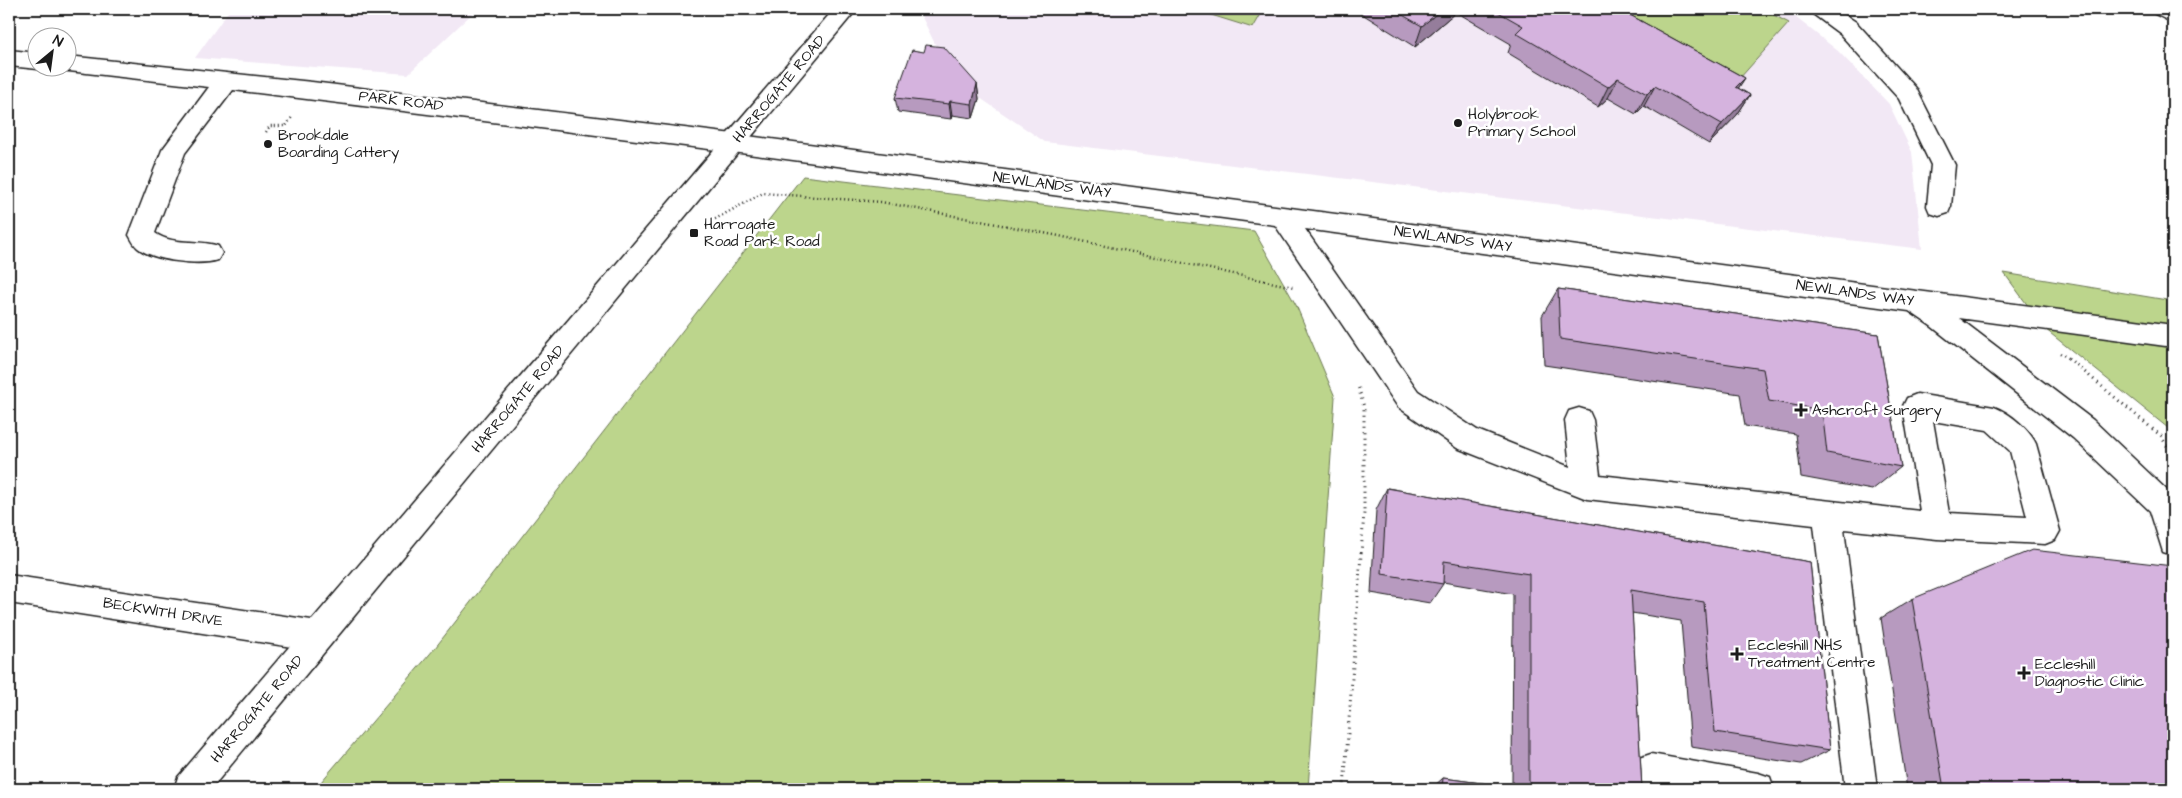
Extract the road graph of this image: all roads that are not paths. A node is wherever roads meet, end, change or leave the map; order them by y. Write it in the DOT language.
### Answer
graph roads {
  1 [pos="846,9"];
  2 [pos="1821,9"];
  3 [pos="2163,9"];
  4 [pos="2173,15"];
  5 [pos="9,58"];
  6 [pos="28,60"];
  7 [pos="78,65"];
  8 [pos="227,81"];
  9 [pos="733,143"];
  10 [pos="1939,206"];
  11 [pos="1282,216"];
  12 [pos="209,253"];
  13 [pos="1906,300"];
  14 [pos="2173,336"];
  15 [pos="1580,420"];
  16 [pos="1587,486"];
  17 [pos="1826,513"];
  18 [pos="1937,526"];
  19 [pos="2173,542"];
  20 [pos="9,588"];
  21 [pos="318,636"];
  22 [pos="190,789"];
  23 [pos="1652,789"];
  24 [pos="1758,789"];
  25 [pos="1861,789"];
  1 -- 9 [label="main road, HARROGATE ROAD"];
  2 -- 10 [label="main road"];
  3 -- 4 [label="main road"];
  5 -- 6 [label="main road"];
  7 -- 8 [label="main road, PARK ROAD"];
  8 -- 9 [label="main road, PARK ROAD"];
  8 -- 12 [label="main road"];
  9 -- 11 [label="main road, NEWLANDS WAY"];
  9 -- 21 [label="main road, HARROGATE ROAD"];
  11 -- 13 [label="main road, NEWLANDS WAY"];
  11 -- 16 [label="main road"];
  13 -- 14 [label="main road, NEWLANDS WAY"];
  13 -- 19 [label="main road"];
  15 -- 16 [label="main road"];
  16 -- 17 [label="main road"];
  17 -- 18 [label="main road"];
  17 -- 25 [label="main road"];
  18 -- 18 [label="main road"];
  20 -- 21 [label="main road, BECKWITH DRIVE"];
  21 -- 22 [label="main road, HARROGATE ROAD"];
  23 -- 24 [label="main road"];
}
